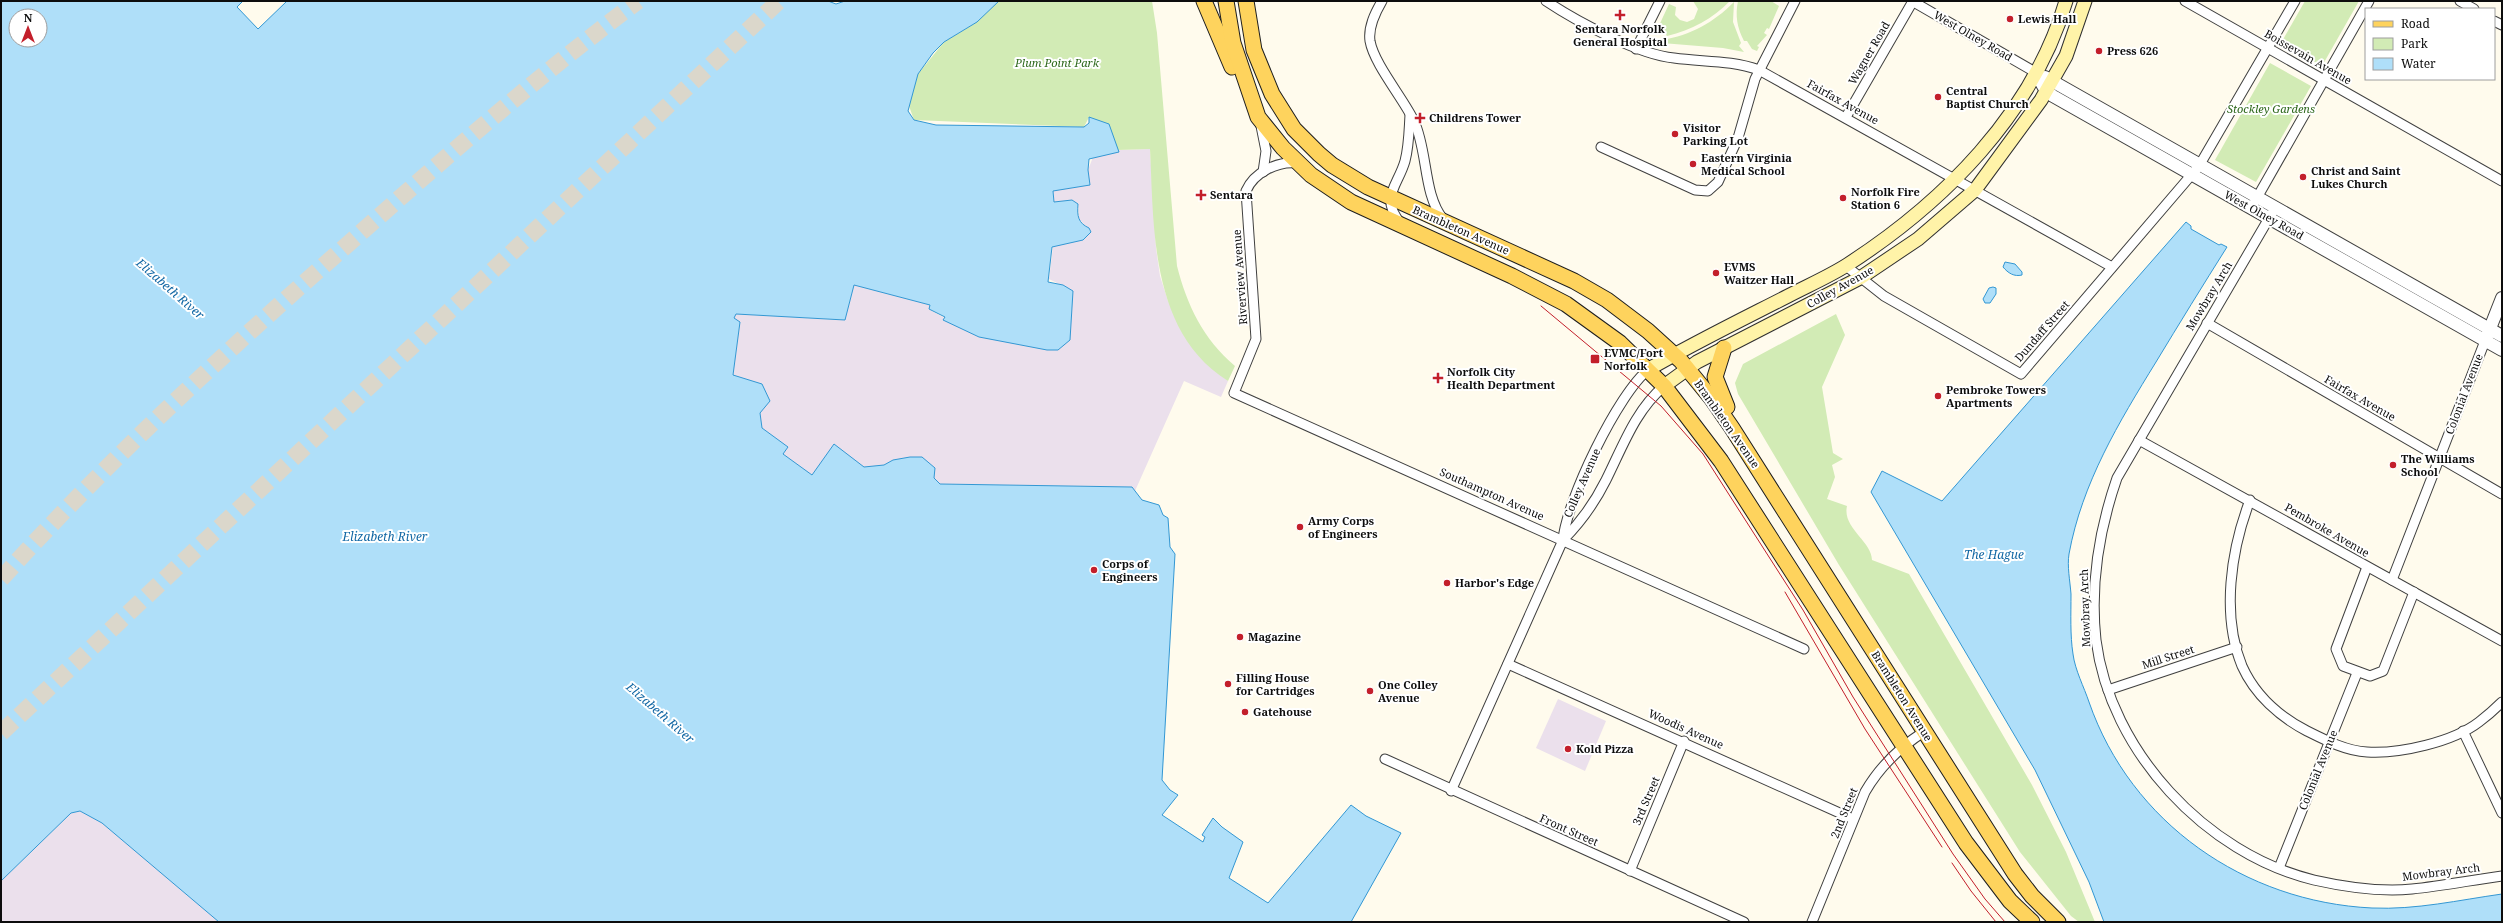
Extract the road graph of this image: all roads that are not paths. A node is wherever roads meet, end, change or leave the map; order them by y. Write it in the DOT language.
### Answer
graph roads {
  1 [pos="1204,1"];
  2 [pos="1226,1"];
  3 [pos="1246,1"];
  4 [pos="1382,1"];
  5 [pos="1546,1"];
  6 [pos="1660,1"];
  7 [pos="1795,1"];
  8 [pos="1912,1"];
  9 [pos="2066,1"];
  10 [pos="2084,1"];
  11 [pos="2185,1"];
  12 [pos="2295,1"];
  13 [pos="2460,1"];
  14 [pos="2365,8"];
  15 [pos="2472,8"];
  16 [pos="2268,48"];
  17 [pos="1636,49"];
  18 [pos="1759,70"];
  19 [pos="2035,72"];
  20 [pos="2324,80"];
  21 [pos="2049,86"];
  22 [pos="1410,114"];
  23 [pos="1258,117"];
  24 [pos="1846,117"];
  25 [pos="1601,147"];
  26 [pos="1297,163"];
  27 [pos="2196,170"];
  28 [pos="1263,172"];
  29 [pos="1956,179"];
  30 [pos="2502,181"];
  31 [pos="1975,190"];
  32 [pos="1391,198"];
  33 [pos="2254,203"];
  34 [pos="2272,213"];
  35 [pos="1446,223"];
  36 [pos="1404,227"];
  37 [pos="1846,266"];
  38 [pos="2112,267"];
  39 [pos="1860,278"];
  40 [pos="2502,298"];
  41 [pos="2207,323"];
  42 [pos="2487,335"];
  43 [pos="2502,336"];
  44 [pos="1724,348"];
  45 [pos="2502,350"];
  46 [pos="1674,354"];
  47 [pos="1687,368"];
  48 [pos="1649,369"];
  49 [pos="1664,386"];
  50 [pos="1234,393"];
  51 [pos="2139,440"];
  52 [pos="1751,457"];
  53 [pos="2440,459"];
  54 [pos="2502,494"];
  55 [pos="2250,500"];
  56 [pos="1564,540"];
  57 [pos="2367,567"];
  58 [pos="2392,580"];
  59 [pos="2414,592"];
  60 [pos="2502,642"];
  61 [pos="2237,647"];
  62 [pos="1804,649"];
  63 [pos="1508,664"];
  64 [pos="2356,672"];
  65 [pos="2108,690"];
  66 [pos="2502,702"];
  67 [pos="1925,731"];
  68 [pos="2463,731"];
  69 [pos="1684,741"];
  70 [pos="2329,742"];
  71 [pos="1903,745"];
  72 [pos="1385,759"];
  73 [pos="1451,791"];
  74 [pos="2502,813"];
  75 [pos="1853,819"];
  76 [pos="2279,868"];
  77 [pos="1630,871"];
  78 [pos="2502,876"];
  79 [pos="1744,922"];
  80 [pos="1812,922"];
  81 [pos="2032,922"];
  82 [pos="2058,922"];
  1 -- 23 [label="main road"];
  2 -- 23 [label="main road, Brambleton Avenue"];
  3 -- 32 [label="main road, Brambleton Avenue"];
  4 -- 22 [label="street"];
  5 -- 17 [label="street, Fairfax Avenue"];
  6 -- 17 [label="street"];
  7 -- 18 [label="street"];
  8 -- 19 [label="street, West Olney Road"];
  8 -- 24 [label="street, Wagner Road"];
  9 -- 19 [label="main road, Colley Avenue"];
  10 -- 21 [label="main road, Colley Avenue"];
  11 -- 16 [label="street, Boissevain Avenue"];
  12 -- 16 [label="street"];
  13 -- 15 [label="street"];
  14 -- 20 [label="street"];
  16 -- 20 [label="street, Boissevain Avenue"];
  16 -- 27 [label="street"];
  17 -- 18 [label="street, Fairfax Avenue"];
  18 -- 24 [label="street, Fairfax Avenue"];
  18 -- 25 [label="street"];
  19 -- 21 [label="street, West Olney Road"];
  19 -- 29 [label="main road, Colley Avenue"];
  20 -- 30 [label="street, Boissevain Avenue"];
  20 -- 33 [label="street"];
  21 -- 27 [label="street, West Olney Road"];
  21 -- 31 [label="main road, Colley Avenue"];
  22 -- 32 [label="street"];
  22 -- 35 [label="street"];
  23 -- 26 [label="main road, Brambleton Avenue"];
  23 -- 28 [label="street"];
  24 -- 29 [label="street, Fairfax Avenue"];
  26 -- 28 [label="street, Riverview Avenue"];
  26 -- 36 [label="main road, Brambleton Avenue"];
  27 -- 33 [label="street, West Olney Road"];
  27 -- 38 [label="street, Dundaff Street"];
  28 -- 50 [label="street, Riverview Avenue"];
  29 -- 31 [label="street, Fairfax Avenue"];
  29 -- 37 [label="main road, Colley Avenue"];
  31 -- 38 [label="street, Fairfax Avenue"];
  31 -- 39 [label="main road, Colley Avenue"];
  32 -- 35 [label="main road, Brambleton Avenue"];
  32 -- 36 [label="street"];
  33 -- 34 [label="street, West Olney Road"];
  34 -- 41 [label="street, Mowbray Arch"];
  34 -- 42 [label="street, West Olney Road"];
  35 -- 46 [label="main road, Brambleton Avenue"];
  36 -- 48 [label="main road, Brambleton Avenue"];
  37 -- 39 [label="street, Dundaff Street"];
  37 -- 46 [label="main road, Colley Avenue"];
  38 -- 39 [label="street, Dundaff Street"];
  39 -- 44 [label="main road, Colley Avenue"];
  40 -- 42 [label="street, Colonial Avenue"];
  41 -- 51 [label="street, Mowbray Arch"];
  41 -- 53 [label="street, Fairfax Avenue"];
  42 -- 43 [label="street, West Olney Road"];
  42 -- 45 [label="street, West Olney Road"];
  42 -- 53 [label="street, Colonial Avenue"];
  44 -- 47 [label="main road, Colley Avenue"];
  44 -- 52 [label="main road"];
  46 -- 47 [label="main road, Brambleton Avenue"];
  46 -- 48 [label="main road, Colley Avenue"];
  47 -- 49 [label="main road, Colley Avenue"];
  47 -- 52 [label="main road, Brambleton Avenue"];
  48 -- 49 [label="main road, Brambleton Avenue"];
  48 -- 56 [label="street, Colley Avenue"];
  49 -- 56 [label="street, Colley Avenue"];
  49 -- 71 [label="main road, Brambleton Avenue"];
  50 -- 56 [label="street, Southampton Avenue"];
  51 -- 55 [label="street, Pembroke Avenue"];
  51 -- 65 [label="street, Mowbray Arch"];
  52 -- 67 [label="main road, Brambleton Avenue"];
  53 -- 54 [label="street, Fairfax Avenue"];
  53 -- 58 [label="street, Colonial Avenue"];
  55 -- 57 [label="street, Pembroke Avenue"];
  55 -- 61 [label="street"];
  56 -- 62 [label="street, Southampton Avenue"];
  56 -- 63 [label="street, Colley Avenue"];
  57 -- 58 [label="street, Pembroke Avenue"];
  57 -- 64 [label="street"];
  58 -- 59 [label="street, Pembroke Avenue"];
  59 -- 60 [label="street, Pembroke Avenue"];
  59 -- 64 [label="street"];
  61 -- 65 [label="street, Mill Street"];
  61 -- 70 [label="street"];
  63 -- 69 [label="street, Woodis Avenue"];
  63 -- 73 [label="street, Colley Avenue"];
  64 -- 70 [label="street, Colonial Avenue"];
  65 -- 76 [label="street, Mowbray Arch"];
  66 -- 68 [label="street"];
  67 -- 71 [label="street, 2nd Street"];
  67 -- 82 [label="main road, Brambleton Avenue"];
  68 -- 70 [label="street"];
  68 -- 74 [label="street"];
  69 -- 75 [label="street, Woodis Avenue"];
  69 -- 77 [label="street, 3rd Street"];
  70 -- 76 [label="street, Colonial Avenue"];
  71 -- 75 [label="street, 2nd Street"];
  71 -- 81 [label="main road, Brambleton Avenue"];
  72 -- 73 [label="street, Front Street"];
  73 -- 77 [label="street, Front Street"];
  75 -- 80 [label="street, 2nd Street"];
  76 -- 78 [label="street, Mowbray Arch"];
  77 -- 79 [label="street, Front Street"];
}
